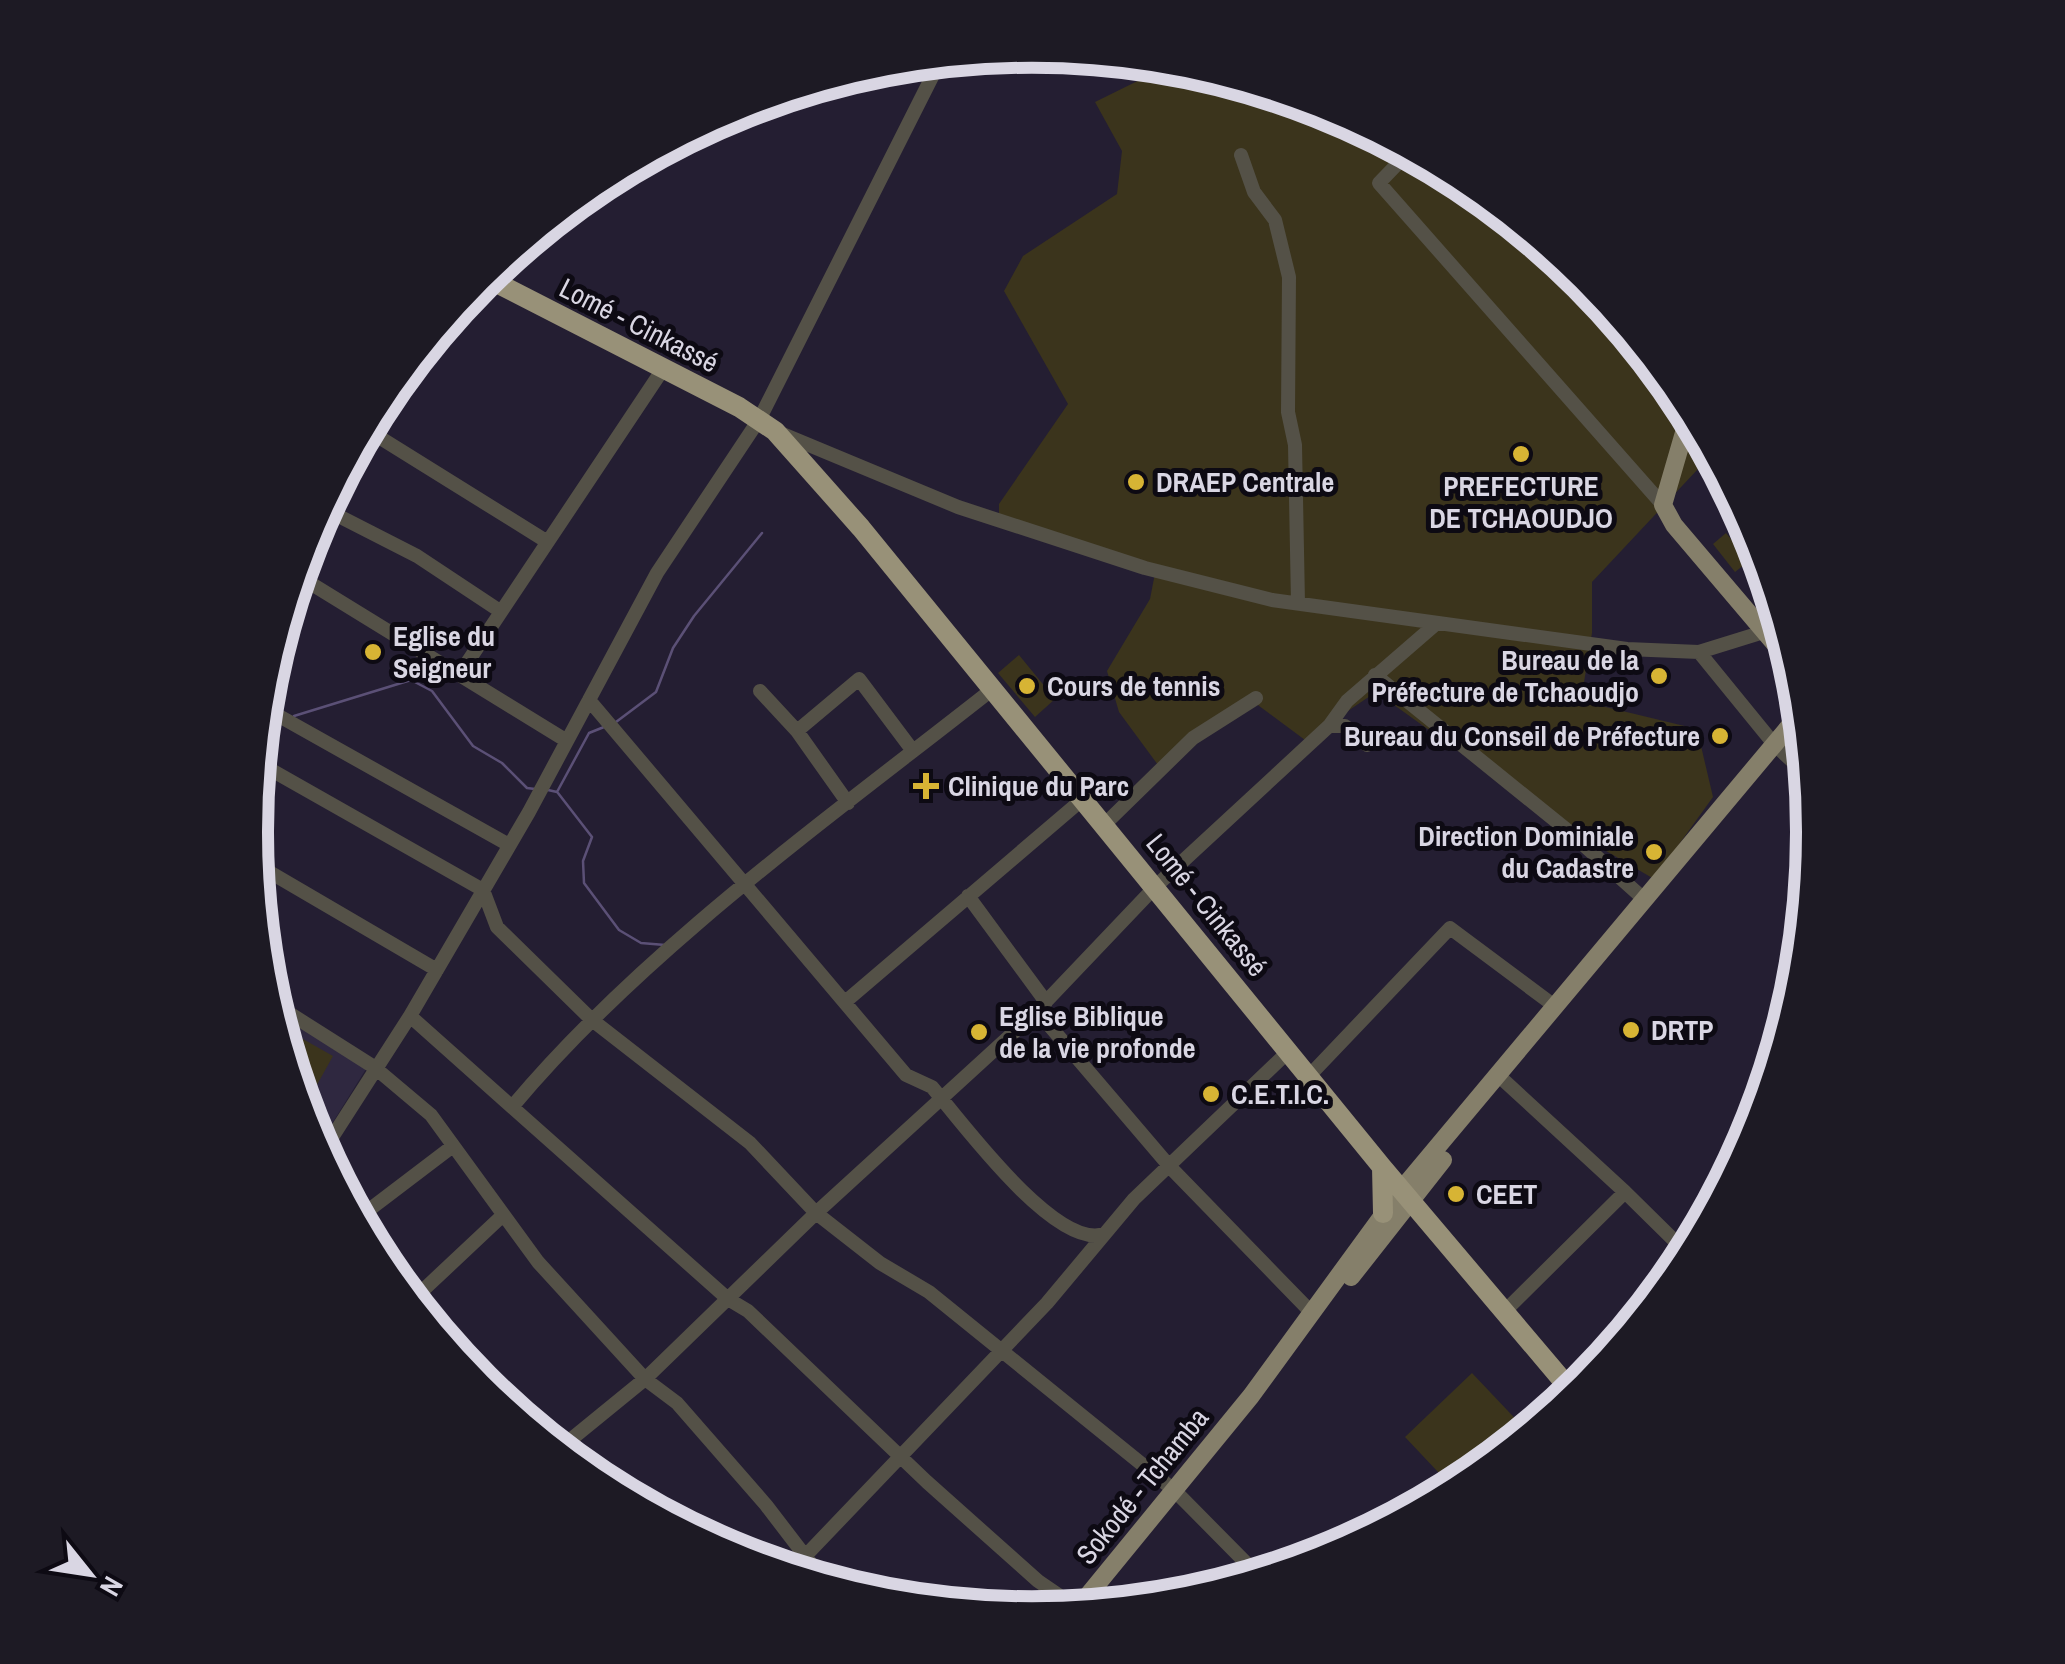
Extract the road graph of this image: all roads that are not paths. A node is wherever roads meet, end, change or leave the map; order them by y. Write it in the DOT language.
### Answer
graph roads {
  1 [pos="934,74"];
  2 [pos="1241,155"];
  3 [pos="1400,162"];
  4 [pos="499,284"];
  5 [pos="663,369"];
  6 [pos="767,425"];
  7 [pos="1684,433"];
  8 [pos="378,437"];
  9 [pos="1663,505"];
  10 [pos="337,515"];
  11 [pos="546,540"];
  12 [pos="310,583"];
  13 [pos="1298,603"];
  14 [pos="500,611"];
  15 [pos="1437,623"];
  16 [pos="1770,632"];
  17 [pos="1765,634"];
  18 [pos="1773,643"];
  19 [pos="1699,652"];
  20 [pos="461,672"];
  21 [pos="1375,675"];
  22 [pos="994,688"];
  23 [pos="760,691"];
  24 [pos="1256,698"];
  25 [pos="590,700"];
  26 [pos="278,715"];
  27 [pos="1329,726"];
  28 [pos="1790,730"];
  29 [pos="797,731"];
  30 [pos="1790,736"];
  31 [pos="567,741"];
  32 [pos="1367,745"];
  33 [pos="1778,748"];
  34 [pos="913,752"];
  35 [pos="1793,763"];
  36 [pos="271,770"];
  37 [pos="1084,798"];
  38 [pos="848,803"];
  39 [pos="1105,824"];
  40 [pos="509,845"];
  41 [pos="270,872"];
  42 [pos="746,884"];
  43 [pos="1156,886"];
  44 [pos="483,890"];
  45 [pos="968,896"];
  46 [pos="1645,900"];
  47 [pos="437,970"];
  48 [pos="845,1002"];
  49 [pos="1041,1006"];
  50 [pos="1556,1007"];
  51 [pos="290,1014"];
  52 [pos="410,1016"];
  53 [pos="592,1020"];
  54 [pos="1290,1050"];
  55 [pos="374,1066"];
  56 [pos="1310,1074"];
  57 [pos="1502,1079"];
  58 [pos="941,1098"];
  59 [pos="512,1106"];
  60 [pos="332,1137"];
  61 [pos="454,1146"];
  62 [pos="1382,1167"];
  63 [pos="1172,1168"];
  64 [pos="1625,1192"];
  65 [pos="1406,1194"];
  66 [pos="368,1211"];
  67 [pos="816,1213"];
  68 [pos="1383,1213"];
  69 [pos="502,1216"];
  70 [pos="1100,1235"];
  71 [pos="1676,1243"];
  72 [pos="422,1291"];
  73 [pos="728,1298"];
  74 [pos="1310,1311"];
  75 [pos="1505,1311"];
  76 [pos="1001,1349"];
  77 [pos="646,1379"];
  78 [pos="1564,1382"];
  79 [pos="1251,1396"];
  80 [pos="569,1441"];
  81 [pos="898,1455"];
  82 [pos="1176,1492"];
  83 [pos="803,1557"];
  84 [pos="800,1560"];
  85 [pos="807,1562"];
  86 [pos="1248,1565"];
  87 [pos="1090,1594"];
  88 [pos="1059,1595"];
  1 -- 6 [label="street"];
  2 -- 13 [label="street"];
  3 -- 9 [label="street"];
  4 -- 5 [label="highway, Lomé - Cinkassé"];
  5 -- 6 [label="highway, Lomé - Cinkassé"];
  5 -- 11 [label="street"];
  6 -- 13 [label="street"];
  6 -- 22 [label="highway, Lomé - Cinkassé"];
  6 -- 25 [label="street"];
  7 -- 9 [label="main road"];
  8 -- 11 [label="street"];
  9 -- 17 [label="main road"];
  10 -- 14 [label="street"];
  11 -- 14 [label="street"];
  12 -- 20 [label="street"];
  13 -- 15 [label="street"];
  14 -- 20 [label="street"];
  15 -- 19 [label="street"];
  15 -- 21 [label="street"];
  16 -- 17 [label="street"];
  17 -- 18 [label="main road"];
  17 -- 19 [label="street"];
  19 -- 33 [label="street"];
  20 -- 31 [label="street"];
  21 -- 27 [label="street"];
  21 -- 46 [label="street"];
  22 -- 34 [label="street"];
  22 -- 37 [label="highway, Lomé - Cinkassé"];
  23 -- 29 [label="street"];
  24 -- 39 [label="street"];
  25 -- 31 [label="street"];
  25 -- 42 [label="street"];
  26 -- 40 [label="street"];
  27 -- 32 [label="street"];
  27 -- 43 [label="street"];
  28 -- 33 [label="main road"];
  29 -- 34 [label="street"];
  29 -- 38 [label="street"];
  30 -- 33 [label="main road"];
  31 -- 40 [label="street"];
  33 -- 35 [label="street"];
  33 -- 46 [label="main road"];
  33 -- 57 [label="main road"];
  34 -- 38 [label="street"];
  36 -- 44 [label="street"];
  37 -- 39 [label="highway, Lomé - Cinkassé"];
  37 -- 45 [label="street"];
  38 -- 42 [label="street"];
  39 -- 43 [label="highway, Lomé - Cinkassé"];
  40 -- 44 [label="street"];
  41 -- 47 [label="street"];
  42 -- 48 [label="street"];
  42 -- 53 [label="street"];
  43 -- 49 [label="street"];
  43 -- 54 [label="highway, Lomé - Cinkassé"];
  44 -- 47 [label="street"];
  44 -- 53 [label="street"];
  45 -- 48 [label="street"];
  45 -- 49 [label="street"];
  46 -- 50 [label="main road"];
  47 -- 52 [label="street"];
  48 -- 58 [label="street"];
  49 -- 58 [label="street"];
  49 -- 63 [label="street"];
  50 -- 56 [label="street"];
  50 -- 57 [label="main road"];
  51 -- 55 [label="street"];
  52 -- 55 [label="street"];
  52 -- 59 [label="street"];
  53 -- 59 [label="street"];
  53 -- 67 [label="street"];
  54 -- 56 [label="highway, Lomé - Cinkassé"];
  54 -- 63 [label="street"];
  55 -- 60 [label="street"];
  55 -- 61 [label="street"];
  56 -- 62 [label="highway, Lomé - Cinkassé"];
  57 -- 64 [label="street"];
  57 -- 65 [label="main road"];
  58 -- 67 [label="street"];
  58 -- 70 [label="street"];
  59 -- 73 [label="street"];
  61 -- 66 [label="street"];
  61 -- 69 [label="street"];
  62 -- 65 [label="highway, Lomé - Cinkassé"];
  62 -- 68 [label="highway"];
  63 -- 70 [label="street"];
  63 -- 74 [label="street"];
  64 -- 71 [label="street"];
  64 -- 75 [label="street"];
  65 -- 68 [label="main road, Sokodé - Tchamba"];
  65 -- 75 [label="highway, Lomé - Cinkassé"];
  65 -- 79 [label="main road, Sokodé - Tchamba"];
  67 -- 73 [label="street"];
  67 -- 76 [label="street"];
  68 -- 74 [label="main road, Sokodé - Tchamba"];
  69 -- 72 [label="street"];
  69 -- 77 [label="street"];
  70 -- 76 [label="street"];
  73 -- 77 [label="street"];
  73 -- 81 [label="street"];
  74 -- 79 [label="main road, Sokodé - Tchamba"];
  75 -- 78 [label="highway, Lomé - Cinkassé"];
  76 -- 81 [label="street"];
  76 -- 82 [label="street"];
  77 -- 80 [label="street"];
  77 -- 83 [label="street"];
  79 -- 82 [label="main road, Sokodé - Tchamba"];
  81 -- 83 [label="street"];
  81 -- 88 [label="street"];
  82 -- 86 [label="street"];
  82 -- 87 [label="main road, Sokodé - Tchamba"];
  83 -- 84 [label="street"];
  83 -- 85 [label="street"];
}
